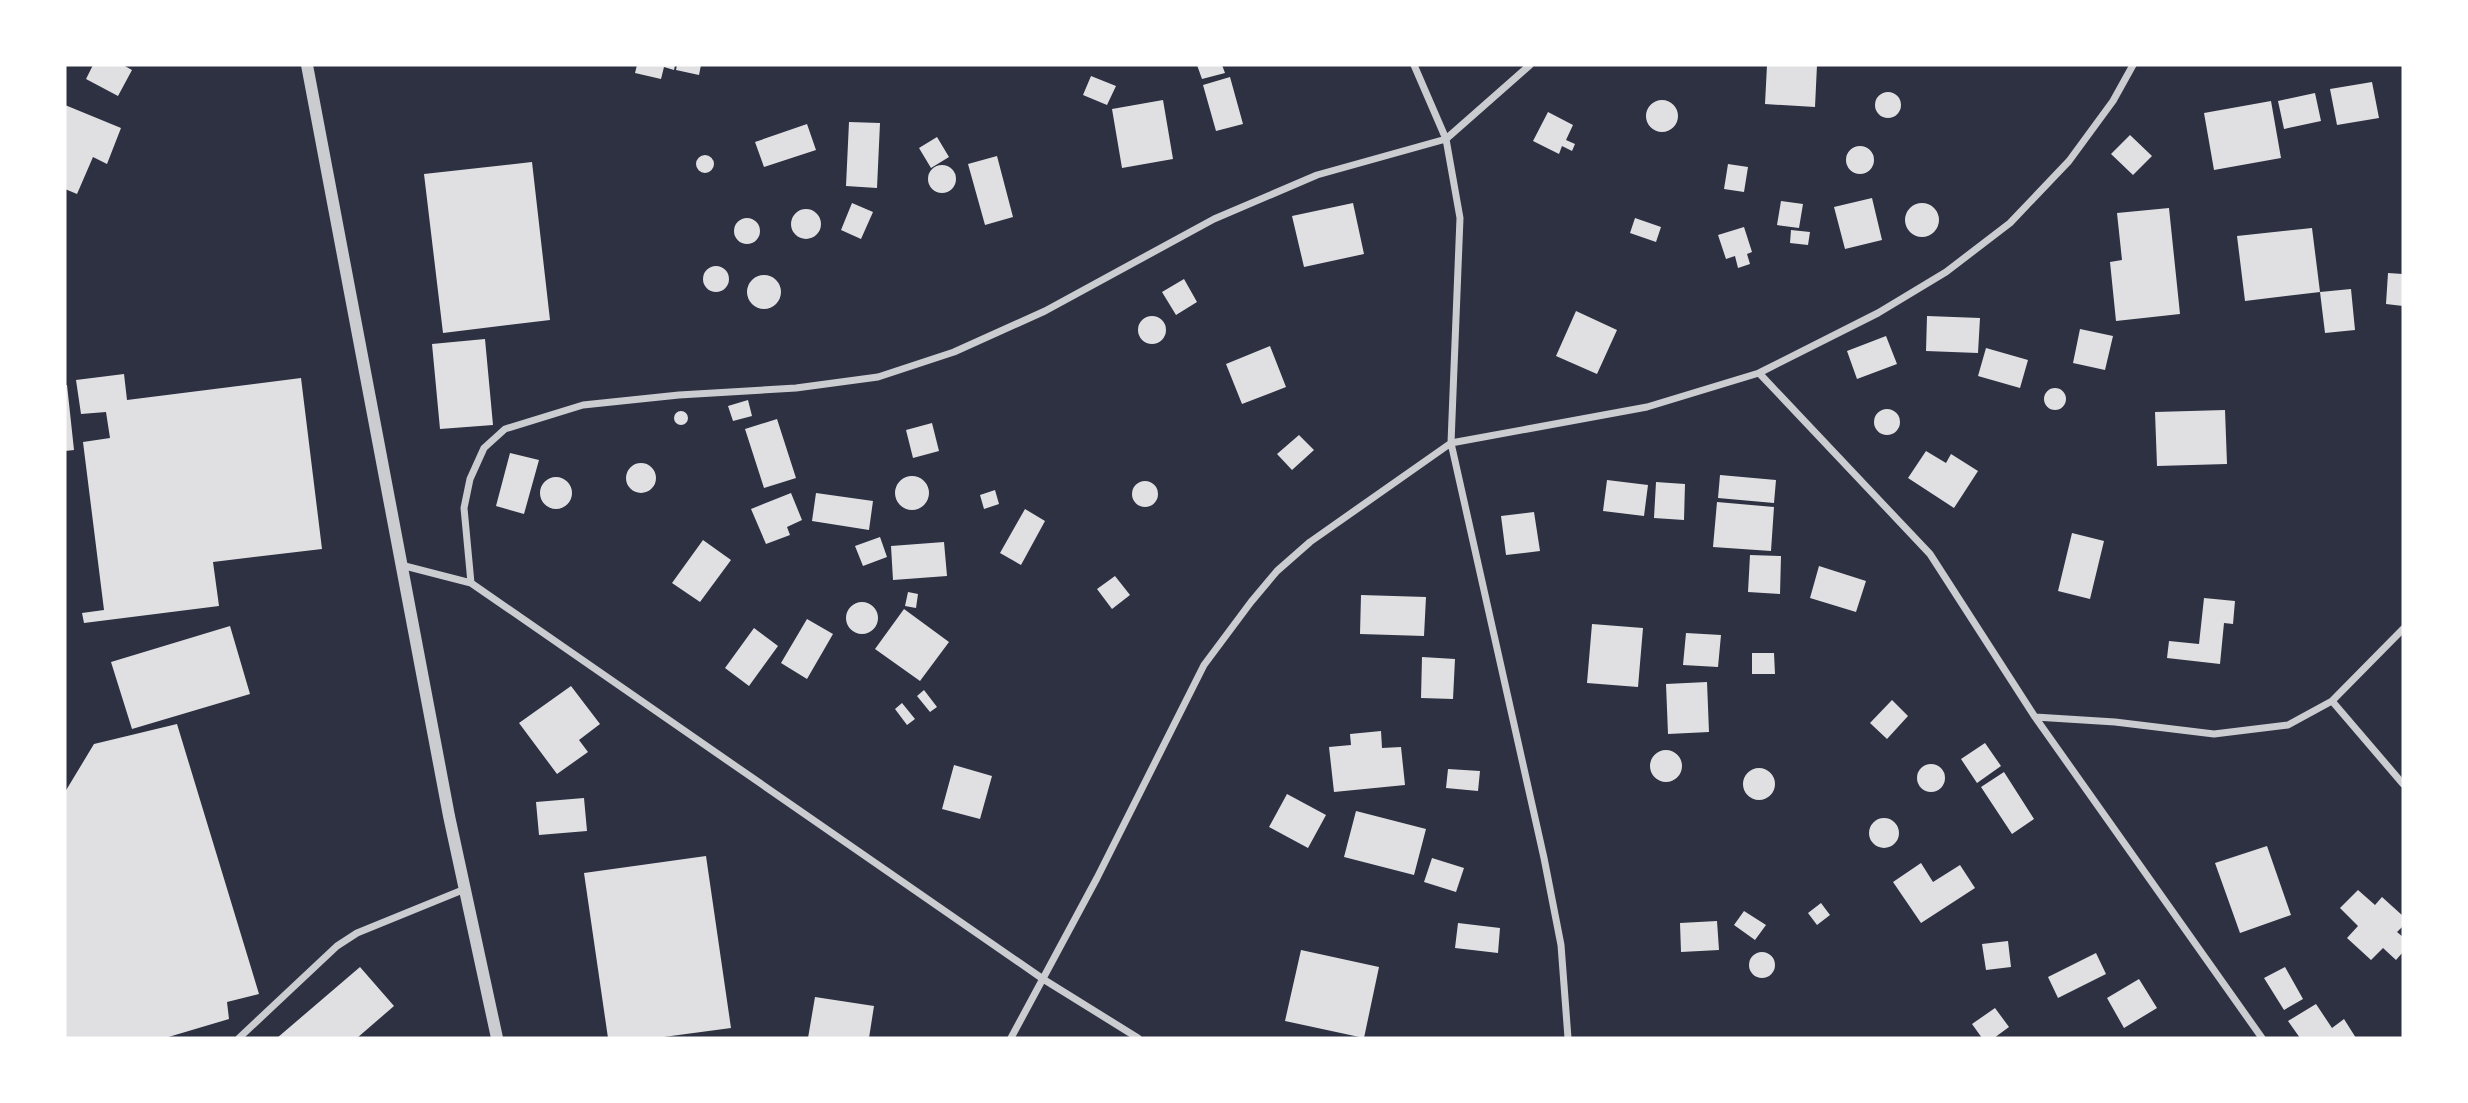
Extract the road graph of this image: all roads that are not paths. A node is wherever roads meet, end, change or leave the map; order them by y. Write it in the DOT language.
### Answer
graph roads {
  1 [pos="307,65"];
  2 [pos="1414,65"];
  3 [pos="1530,65"];
  4 [pos="2133,65"];
  5 [pos="1446,139"];
  6 [pos="1759,373"];
  7 [pos="1451,443"];
  8 [pos="401,565"];
  9 [pos="471,583"];
  10 [pos="2403,629"];
  11 [pos="2332,701"];
  12 [pos="2035,717"];
  13 [pos="2403,784"];
  14 [pos="466,889"];
  15 [pos="1044,979"];
  16 [pos="239,1038"];
  17 [pos="497,1038"];
  18 [pos="1011,1038"];
  19 [pos="1138,1038"];
  20 [pos="1568,1038"];
  21 [pos="2262,1038"];
  1 -- 8 [label="street"];
  2 -- 5 [label="street"];
  3 -- 5 [label="street"];
  4 -- 6 [label="street"];
  5 -- 7 [label="street"];
  5 -- 9 [label="street"];
  6 -- 7 [label="street"];
  6 -- 12 [label="street"];
  7 -- 15 [label="street"];
  7 -- 20 [label="street"];
  8 -- 9 [label="street"];
  8 -- 14 [label="street"];
  9 -- 15 [label="street"];
  10 -- 11 [label="street"];
  11 -- 12 [label="street"];
  11 -- 13 [label="street"];
  12 -- 21 [label="street"];
  14 -- 16 [label="street"];
  14 -- 17 [label="street"];
  15 -- 18 [label="street"];
  15 -- 19 [label="street"];
}
